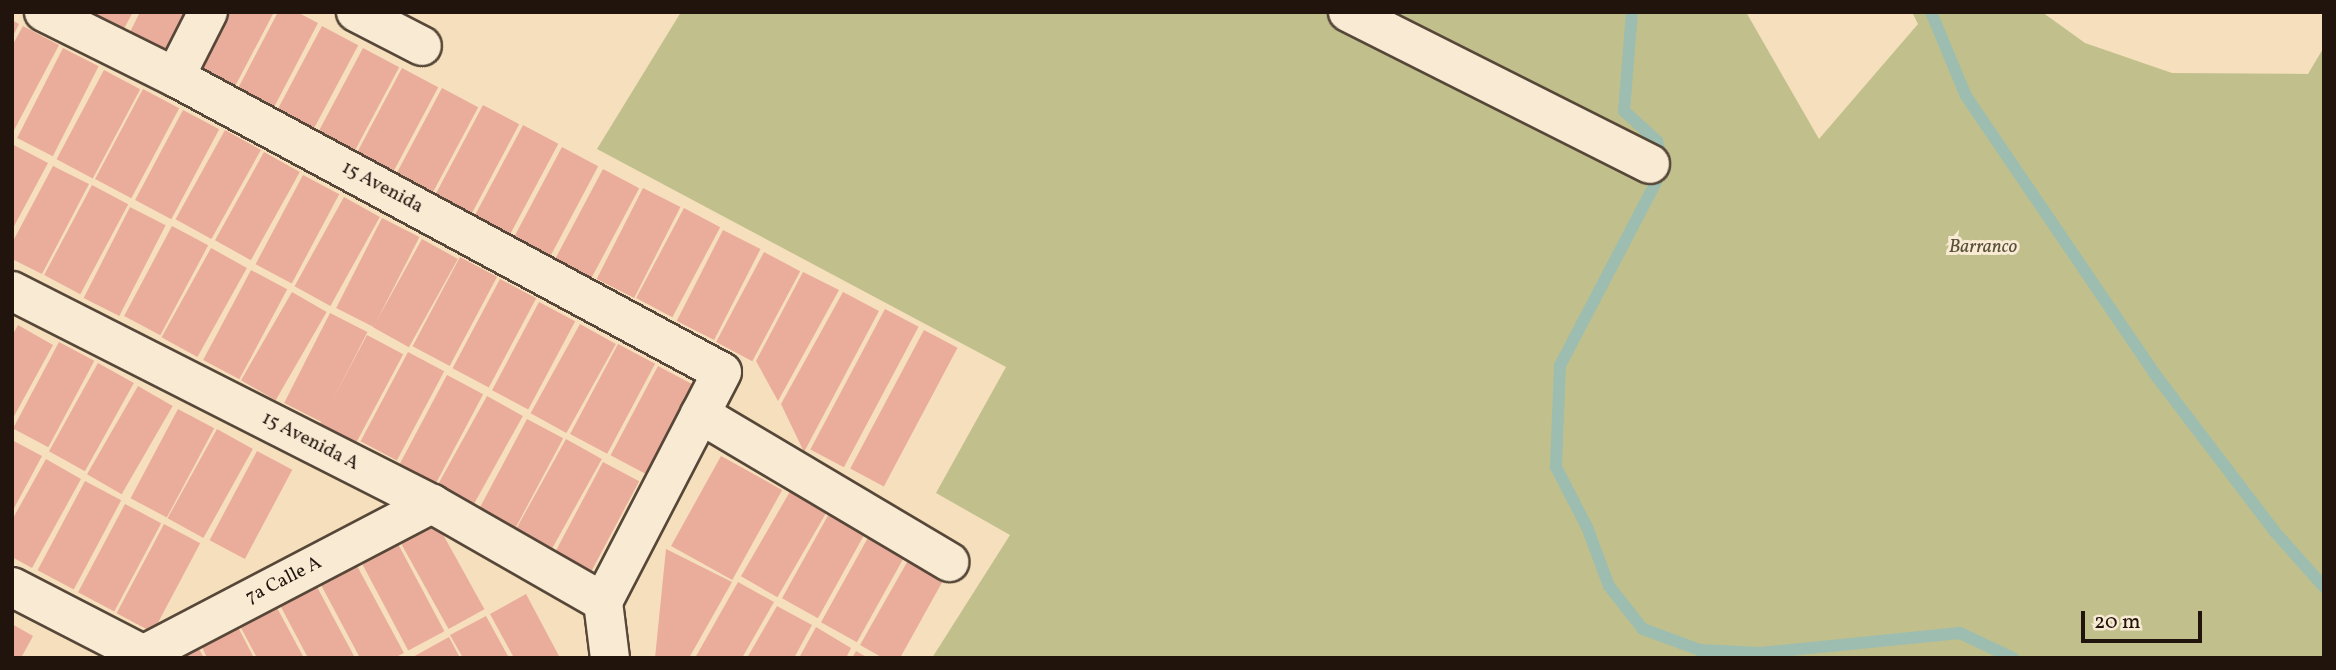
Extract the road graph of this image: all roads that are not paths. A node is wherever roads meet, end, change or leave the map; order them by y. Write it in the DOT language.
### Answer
graph roads {
  1 [pos="44,12"];
  2 [pos="208,12"];
  3 [pos="356,12"];
  4 [pos="1348,12"];
  5 [pos="422,46"];
  6 [pos="175,77"];
  7 [pos="1650,164"];
  8 [pos="12,291"];
  9 [pos="700,414"];
  10 [pos="432,504"];
  11 [pos="949,562"];
  12 [pos="12,587"];
  13 [pos="603,602"];
  14 [pos="140,656"];
  15 [pos="610,658"];
  1 -- 6 [label="street, 15 Avenida"];
  2 -- 6 [label="street"];
  3 -- 5 [label="street"];
  4 -- 7 [label="street"];
  6 -- 9 [label="street, 15 Avenida"];
  8 -- 10 [label="street, 15 Avenida A"];
  9 -- 11 [label="street"];
  9 -- 13 [label="street"];
  10 -- 13 [label="street, 15 Avenida A"];
  10 -- 14 [label="street, 7a Calle A"];
  12 -- 14 [label="street"];
  13 -- 15 [label="street"];
}
